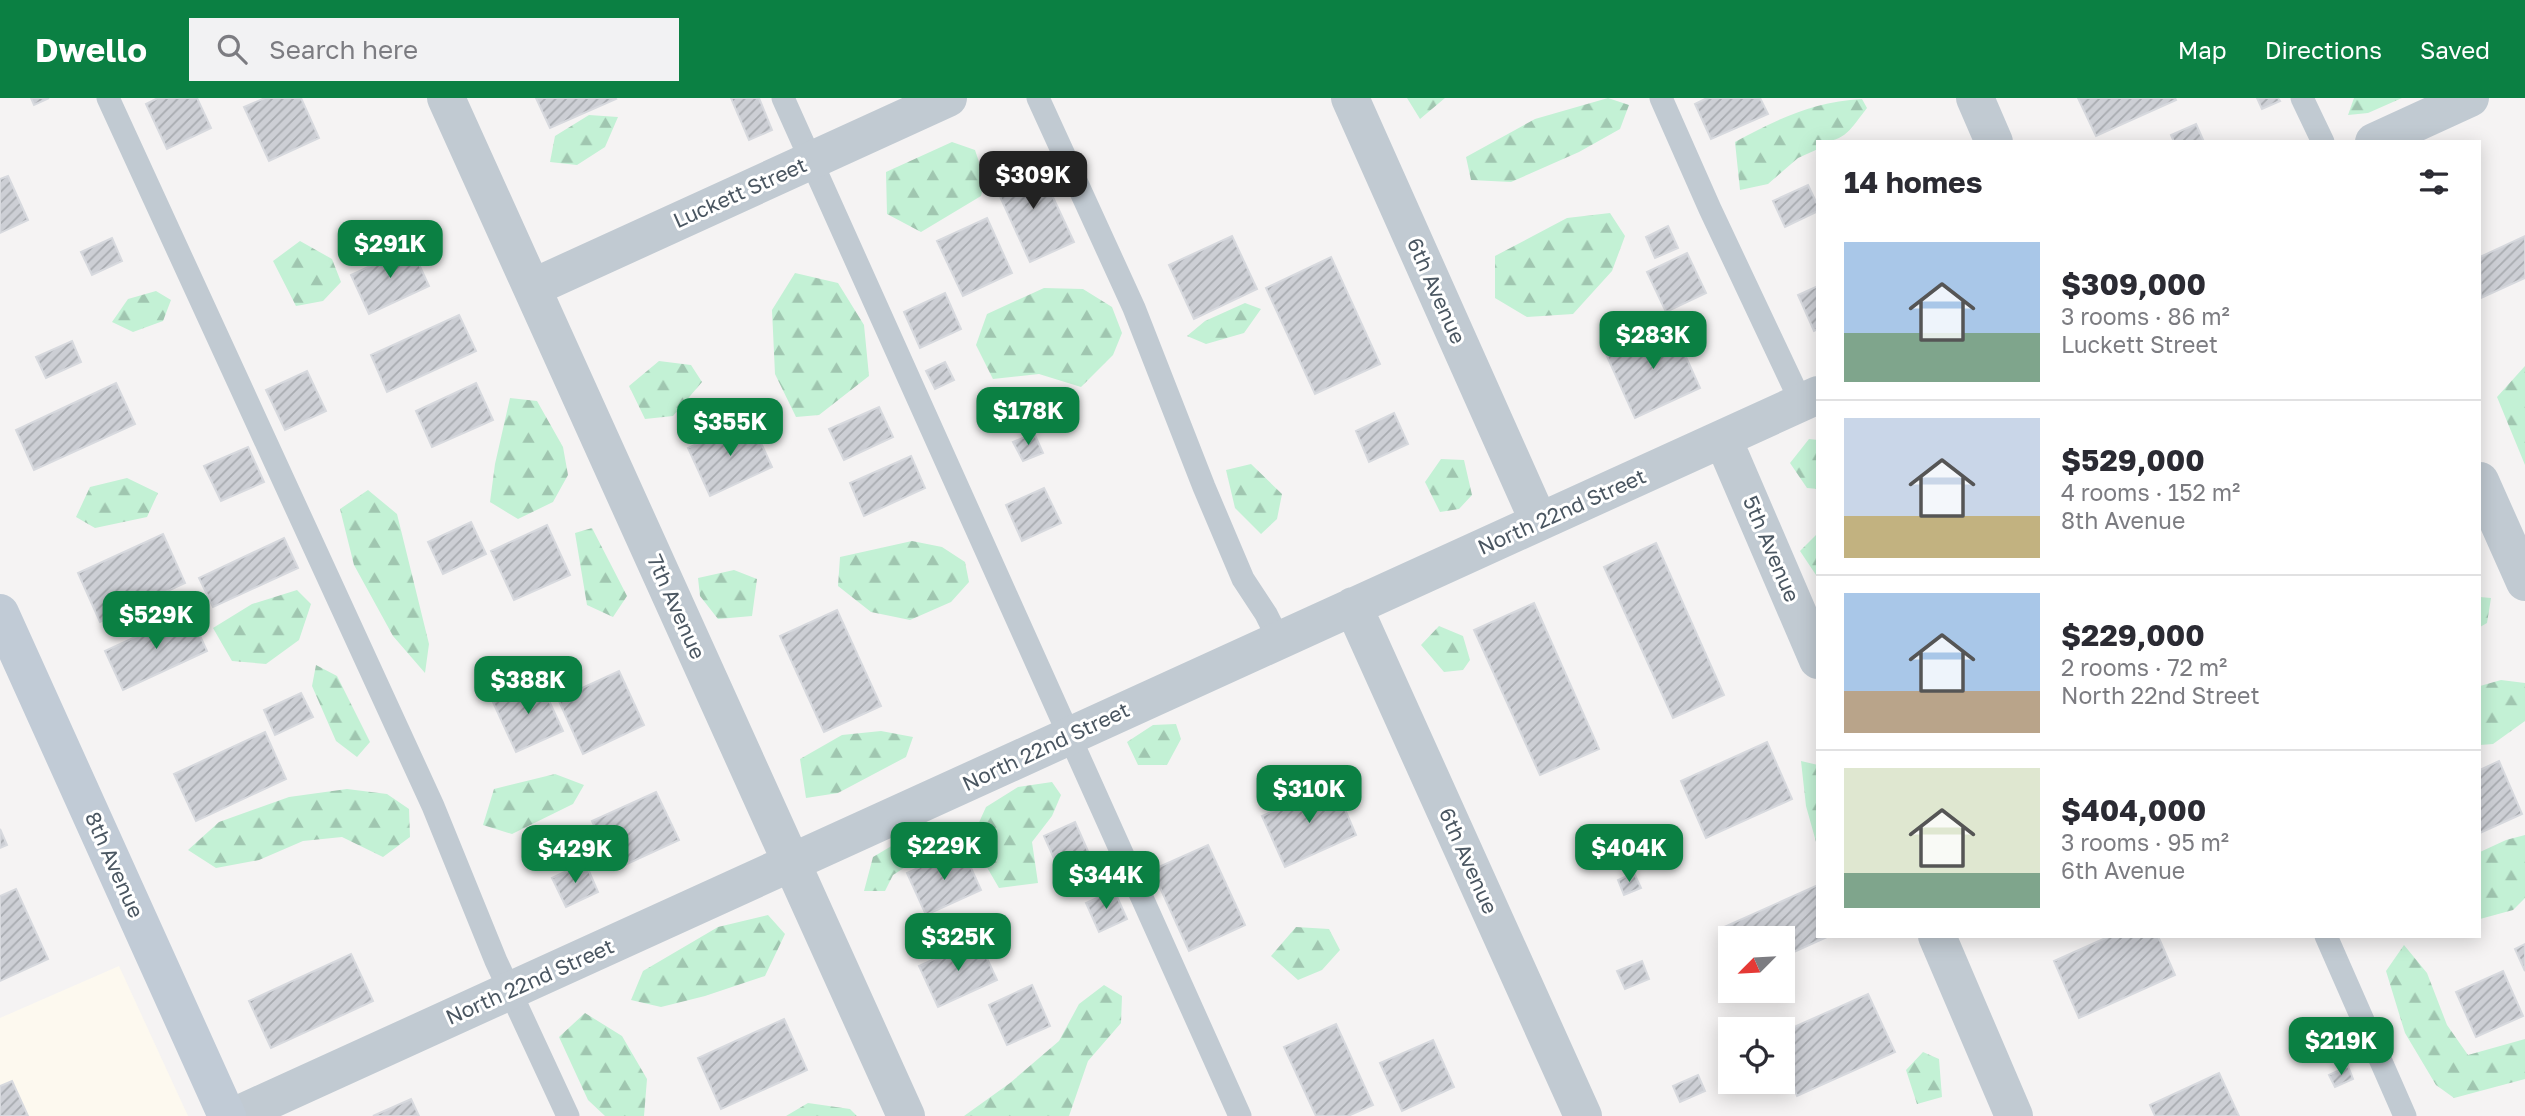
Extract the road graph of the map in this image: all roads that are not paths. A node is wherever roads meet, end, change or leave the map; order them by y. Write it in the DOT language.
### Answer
graph roads {
  1 [pos="108,98"];
  2 [pos="446,98"];
  3 [pos="783,98"];
  4 [pos="948,98"];
  5 [pos="1038,98"];
  6 [pos="1350,98"];
  7 [pos="1661,98"];
  8 [pos="1975,98"];
  9 [pos="2302,98"];
  10 [pos="2470,98"];
  11 [pos="1993,140"];
  12 [pos="2322,140"];
  13 [pos="2378,140"];
  14 [pos="812,161"];
  15 [pos="532,288"];
  16 [pos="1810,398"];
  17 [pos="1723,439"];
  18 [pos="2481,483"];
  19 [pos="1539,522"];
  20 [pos="2525,582"];
  21 [pos="1353,607"];
  22 [pos="0,613"];
  23 [pos="1279,640"];
  24 [pos="1816,655"];
  25 [pos="1070,735"];
  26 [pos="791,862"];
  27 [pos="1938,938"];
  28 [pos="2327,938"];
  29 [pos="510,991"];
  30 [pos="227,1116"];
  31 [pos="235,1116"];
  32 [pos="568,1116"];
  33 [pos="906,1116"];
  34 [pos="1240,1116"];
  35 [pos="1583,1116"];
  36 [pos="2014,1116"];
  37 [pos="2404,1116"];
  1 -- 29 [label="lane"];
  2 -- 15 [label="street, 7th Avenue"];
  3 -- 14 [label="lane"];
  4 -- 14 [label="street, Luckett Street"];
  5 -- 23 [label="lane"];
  6 -- 19 [label="street, 6th Avenue"];
  7 -- 16 [label="lane"];
  8 -- 11 [label="street"];
  9 -- 12 [label="lane"];
  10 -- 13 [label="street"];
  14 -- 15 [label="street, Luckett Street"];
  14 -- 25 [label="lane"];
  15 -- 26 [label="street, 7th Avenue"];
  16 -- 17 [label="street, North 22nd Street"];
  17 -- 19 [label="street, North 22nd Street"];
  17 -- 24 [label="street, 5th Avenue"];
  18 -- 20 [label="street"];
  19 -- 21 [label="street, North 22nd Street"];
  21 -- 23 [label="street, North 22nd Street"];
  21 -- 35 [label="street, 6th Avenue"];
  22 -- 30 [label="street, 8th Avenue"];
  23 -- 25 [label="street, North 22nd Street"];
  25 -- 26 [label="street, North 22nd Street"];
  25 -- 34 [label="lane"];
  26 -- 29 [label="street, North 22nd Street"];
  26 -- 33 [label="street, 7th Avenue"];
  27 -- 36 [label="street"];
  28 -- 37 [label="lane"];
  29 -- 31 [label="street, North 22nd Street"];
  29 -- 32 [label="lane"];
}
